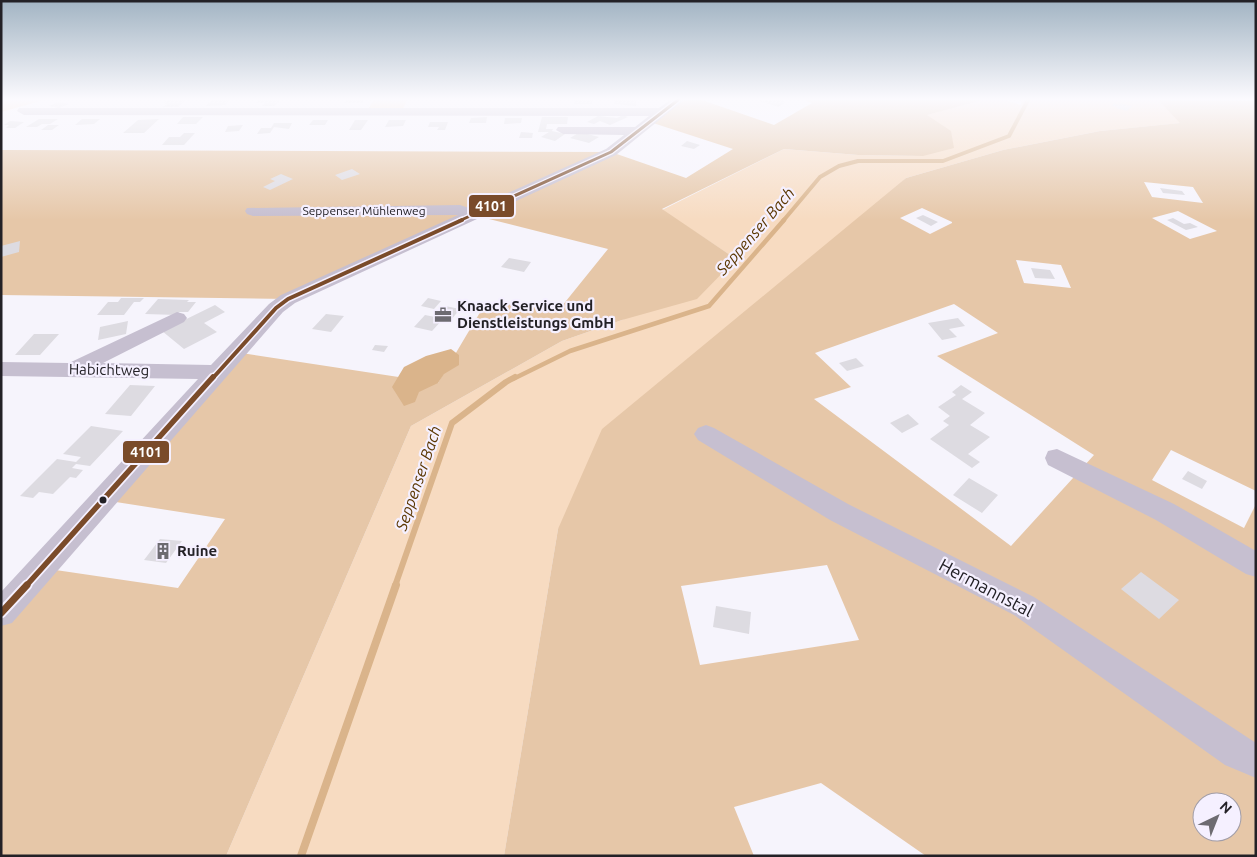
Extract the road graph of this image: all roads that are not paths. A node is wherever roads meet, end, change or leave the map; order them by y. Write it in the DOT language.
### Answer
graph roads {
  1 [pos="626,140"];
  2 [pos="253,211"];
  3 [pos="473,216"];
  4 [pos="177,318"];
  5 [pos="1,369"];
  6 [pos="73,370"];
  7 [pos="218,372"];
  8 [pos="706,434"];
  9 [pos="1057,458"];
  10 [pos="1256,566"];
  11 [pos="1,613"];
  12 [pos="1256,761"];
  1 -- 3 [label="street, Seppenser Mühlenweg"];
  2 -- 3 [label="street, Seppenser Mühlenweg"];
  3 -- 7 [label="street, Seppenser Mühlenweg"];
  4 -- 6 [label="street"];
  5 -- 6 [label="street, Habichtweg"];
  6 -- 7 [label="street, Habichtweg"];
  7 -- 11 [label="street, Seppenser Mühlenweg"];
  8 -- 12 [label="street, Hermannstal"];
  9 -- 10 [label="street"];
}
